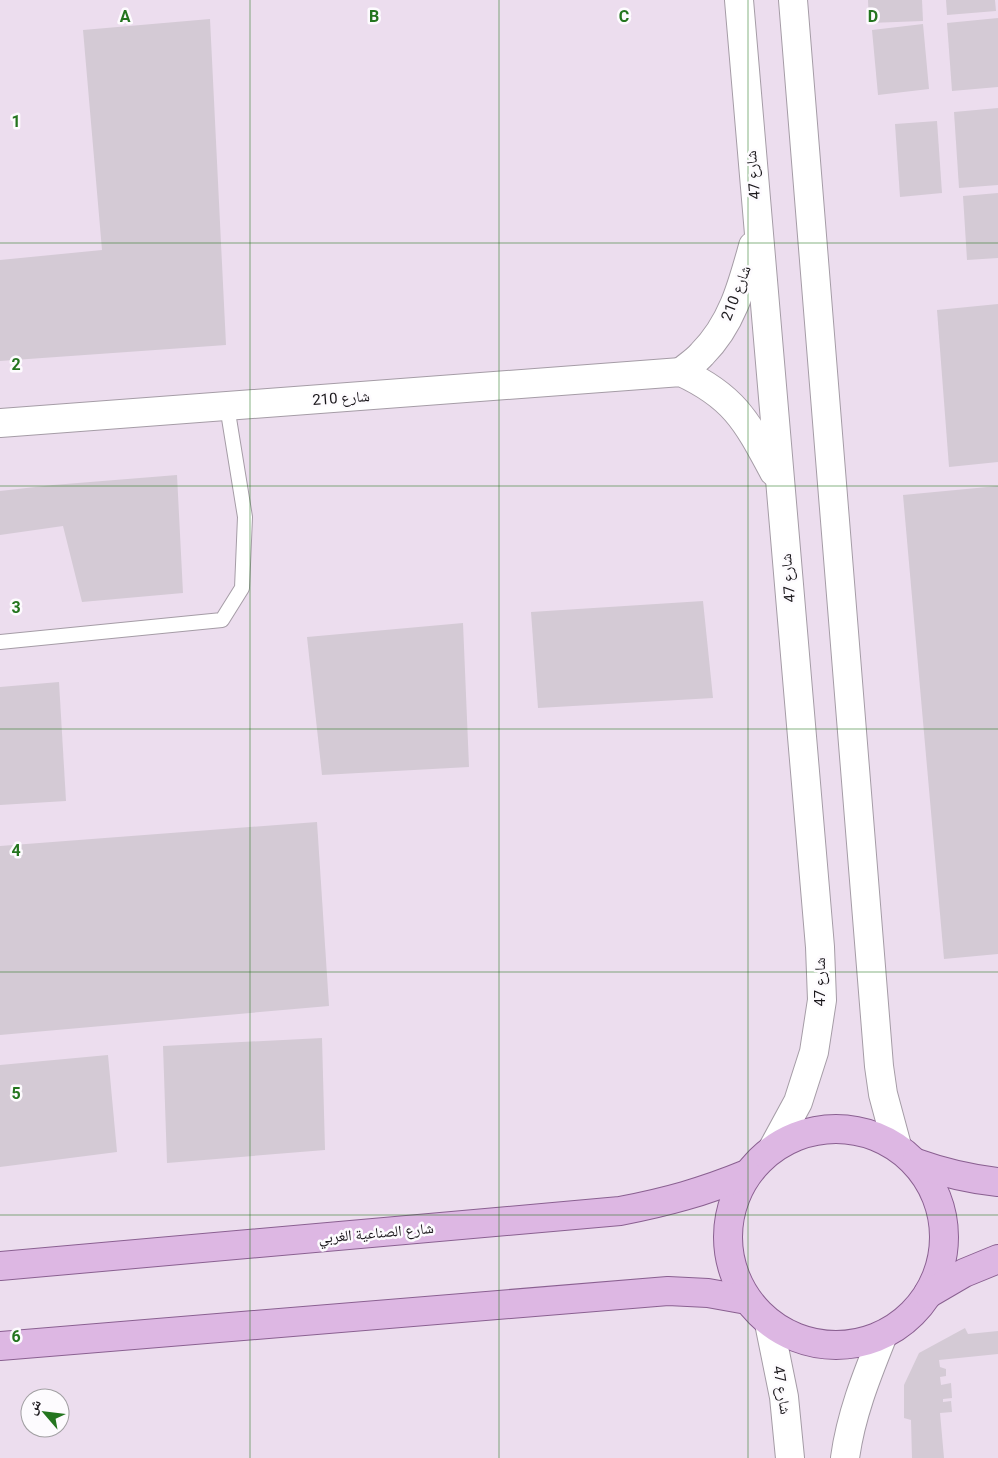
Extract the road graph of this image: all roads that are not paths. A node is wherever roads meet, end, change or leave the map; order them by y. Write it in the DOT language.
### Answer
graph roads {
  1 [pos="739,0"];
  2 [pos="793,0"];
  3 [pos="758,229"];
  4 [pos="681,372"];
  5 [pos="227,406"];
  6 [pos="0,423"];
  7 [pos="780,483"];
  8 [pos="0,642"];
  9 [pos="773,1148"];
  10 [pos="907,1154"];
  11 [pos="747,1174"];
  12 [pos="998,1182"];
  13 [pos="0,1253"];
  14 [pos="998,1259"];
  15 [pos="44,1262"];
  16 [pos="0,1266"];
  17 [pos="928,1294"];
  18 [pos="747,1300"];
  19 [pos="769,1323"];
  20 [pos="884,1335"];
  21 [pos="0,1346"];
  22 [pos="790,1458"];
  23 [pos="845,1458"];
  1 -- 3 [label="street, شارع 47"];
  2 -- 10 [label="street"];
  3 -- 4 [label="street, شارع 210"];
  3 -- 7 [label="street, شارع 47"];
  4 -- 5 [label="street, شارع 210"];
  4 -- 7 [label="street"];
  5 -- 6 [label="street, شارع 210"];
  5 -- 8 [label="lane"];
  7 -- 9 [label="street, شارع 47"];
  9 -- 10 [label="main road"];
  9 -- 11 [label="main road"];
  10 -- 12 [label="main road"];
  10 -- 17 [label="main road"];
  11 -- 15 [label="main road, شارع الصناعية الغربي"];
  11 -- 18 [label="main road"];
  13 -- 15 [label="street"];
  14 -- 17 [label="main road"];
  15 -- 16 [label="main road, شارع الصناعية الغربي"];
  17 -- 20 [label="main road"];
  18 -- 19 [label="main road"];
  18 -- 21 [label="main road"];
  19 -- 20 [label="main road"];
  19 -- 22 [label="street, شارع 47"];
  20 -- 23 [label="street"];
}
